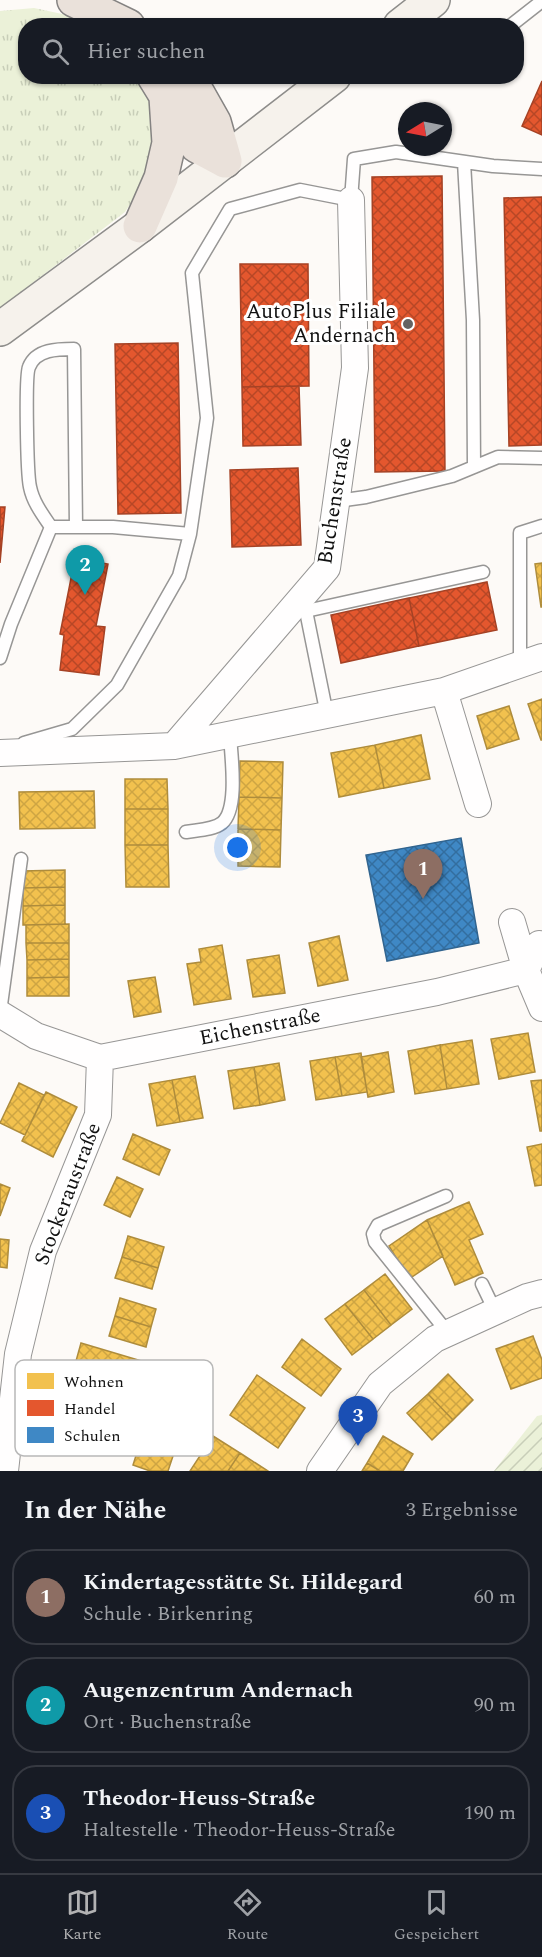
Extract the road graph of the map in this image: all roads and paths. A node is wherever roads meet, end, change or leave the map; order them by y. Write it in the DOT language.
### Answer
graph roads {
  1 [pos="74,0"];
  2 [pos="433,0"];
  3 [pos="542,1"];
  4 [pos="112,18"];
  5 [pos="410,18"];
  6 [pos="520,18"];
  7 [pos="169,84"];
  8 [pos="169,84"];
  9 [pos="324,84"];
  10 [pos="225,161"];
  11 [pos="464,162"];
  12 [pos="542,169"];
  13 [pos="351,200"];
  14 [pos="140,226"];
  15 [pos="0,329"];
  16 [pos="542,458"];
  17 [pos="474,467"];
  18 [pos="337,501"];
  19 [pos="542,526"];
  20 [pos="51,527"];
  21 [pos="76,527"];
  22 [pos="190,534"];
  23 [pos="483,572"];
  24 [pos="0,658"];
  25 [pos="531,661"];
  26 [pos="444,691"];
  27 [pos="327,715"];
  28 [pos="230,735"];
  29 [pos="174,746"];
  30 [pos="0,751"];
  31 [pos="478,804"];
  32 [pos="186,832"];
  33 [pos="21,859"];
  34 [pos="512,922"];
  35 [pos="539,944"];
  36 [pos="526,970"];
  37 [pos="542,1008"];
  38 [pos="0,1013"];
  39 [pos="100,1059"];
  40 [pos="447,1196"];
  41 [pos="482,1284"];
  42 [pos="542,1293"];
  43 [pos="495,1311"];
  44 [pos="448,1333"];
  45 [pos="17,1360"];
  46 [pos="15,1381"];
  47 [pos="5,1471"];
  48 [pos="320,1471"];
  1 -- 4 [label="highway"];
  2 -- 5 [label="main road"];
  3 -- 6 [label="lane"];
  7 -- 10 [label="highway"];
  8 -- 14 [label="highway"];
  9 -- 10 [label="main road"];
  10 -- 14 [label="main road"];
  11 -- 12 [label="lane"];
  11 -- 13 [label="lane"];
  11 -- 17 [label="lane"];
  13 -- 18 [label="street, Buchenstraße"];
  13 -- 22 [label="lane"];
  14 -- 15 [label="main road"];
  16 -- 17 [label="lane"];
  17 -- 18 [label="lane"];
  18 -- 29 [label="street, Buchenstraße"];
  19 -- 25 [label="lane"];
  20 -- 21 [label="lane"];
  20 -- 21 [label="lane"];
  20 -- 24 [label="lane"];
  21 -- 22 [label="lane"];
  22 -- 30 [label="lane"];
  23 -- 27 [label="lane"];
  25 -- 26 [label="street"];
  26 -- 27 [label="street"];
  26 -- 31 [label="street"];
  27 -- 28 [label="street"];
  28 -- 29 [label="street"];
  28 -- 32 [label="lane"];
  29 -- 30 [label="street"];
  33 -- 38 [label="lane"];
  34 -- 36 [label="street"];
  35 -- 36 [label="street"];
  36 -- 37 [label="street"];
  36 -- 39 [label="street, Eichenstraße"];
  38 -- 39 [label="street"];
  39 -- 45 [label="street, Stockeraustraße"];
  40 -- 44 [label="lane"];
  41 -- 43 [label="lane"];
  42 -- 43 [label="street"];
  43 -- 44 [label="street"];
  44 -- 48 [label="street"];
  46 -- 47 [label="street, Stockeraustraße"];
}
